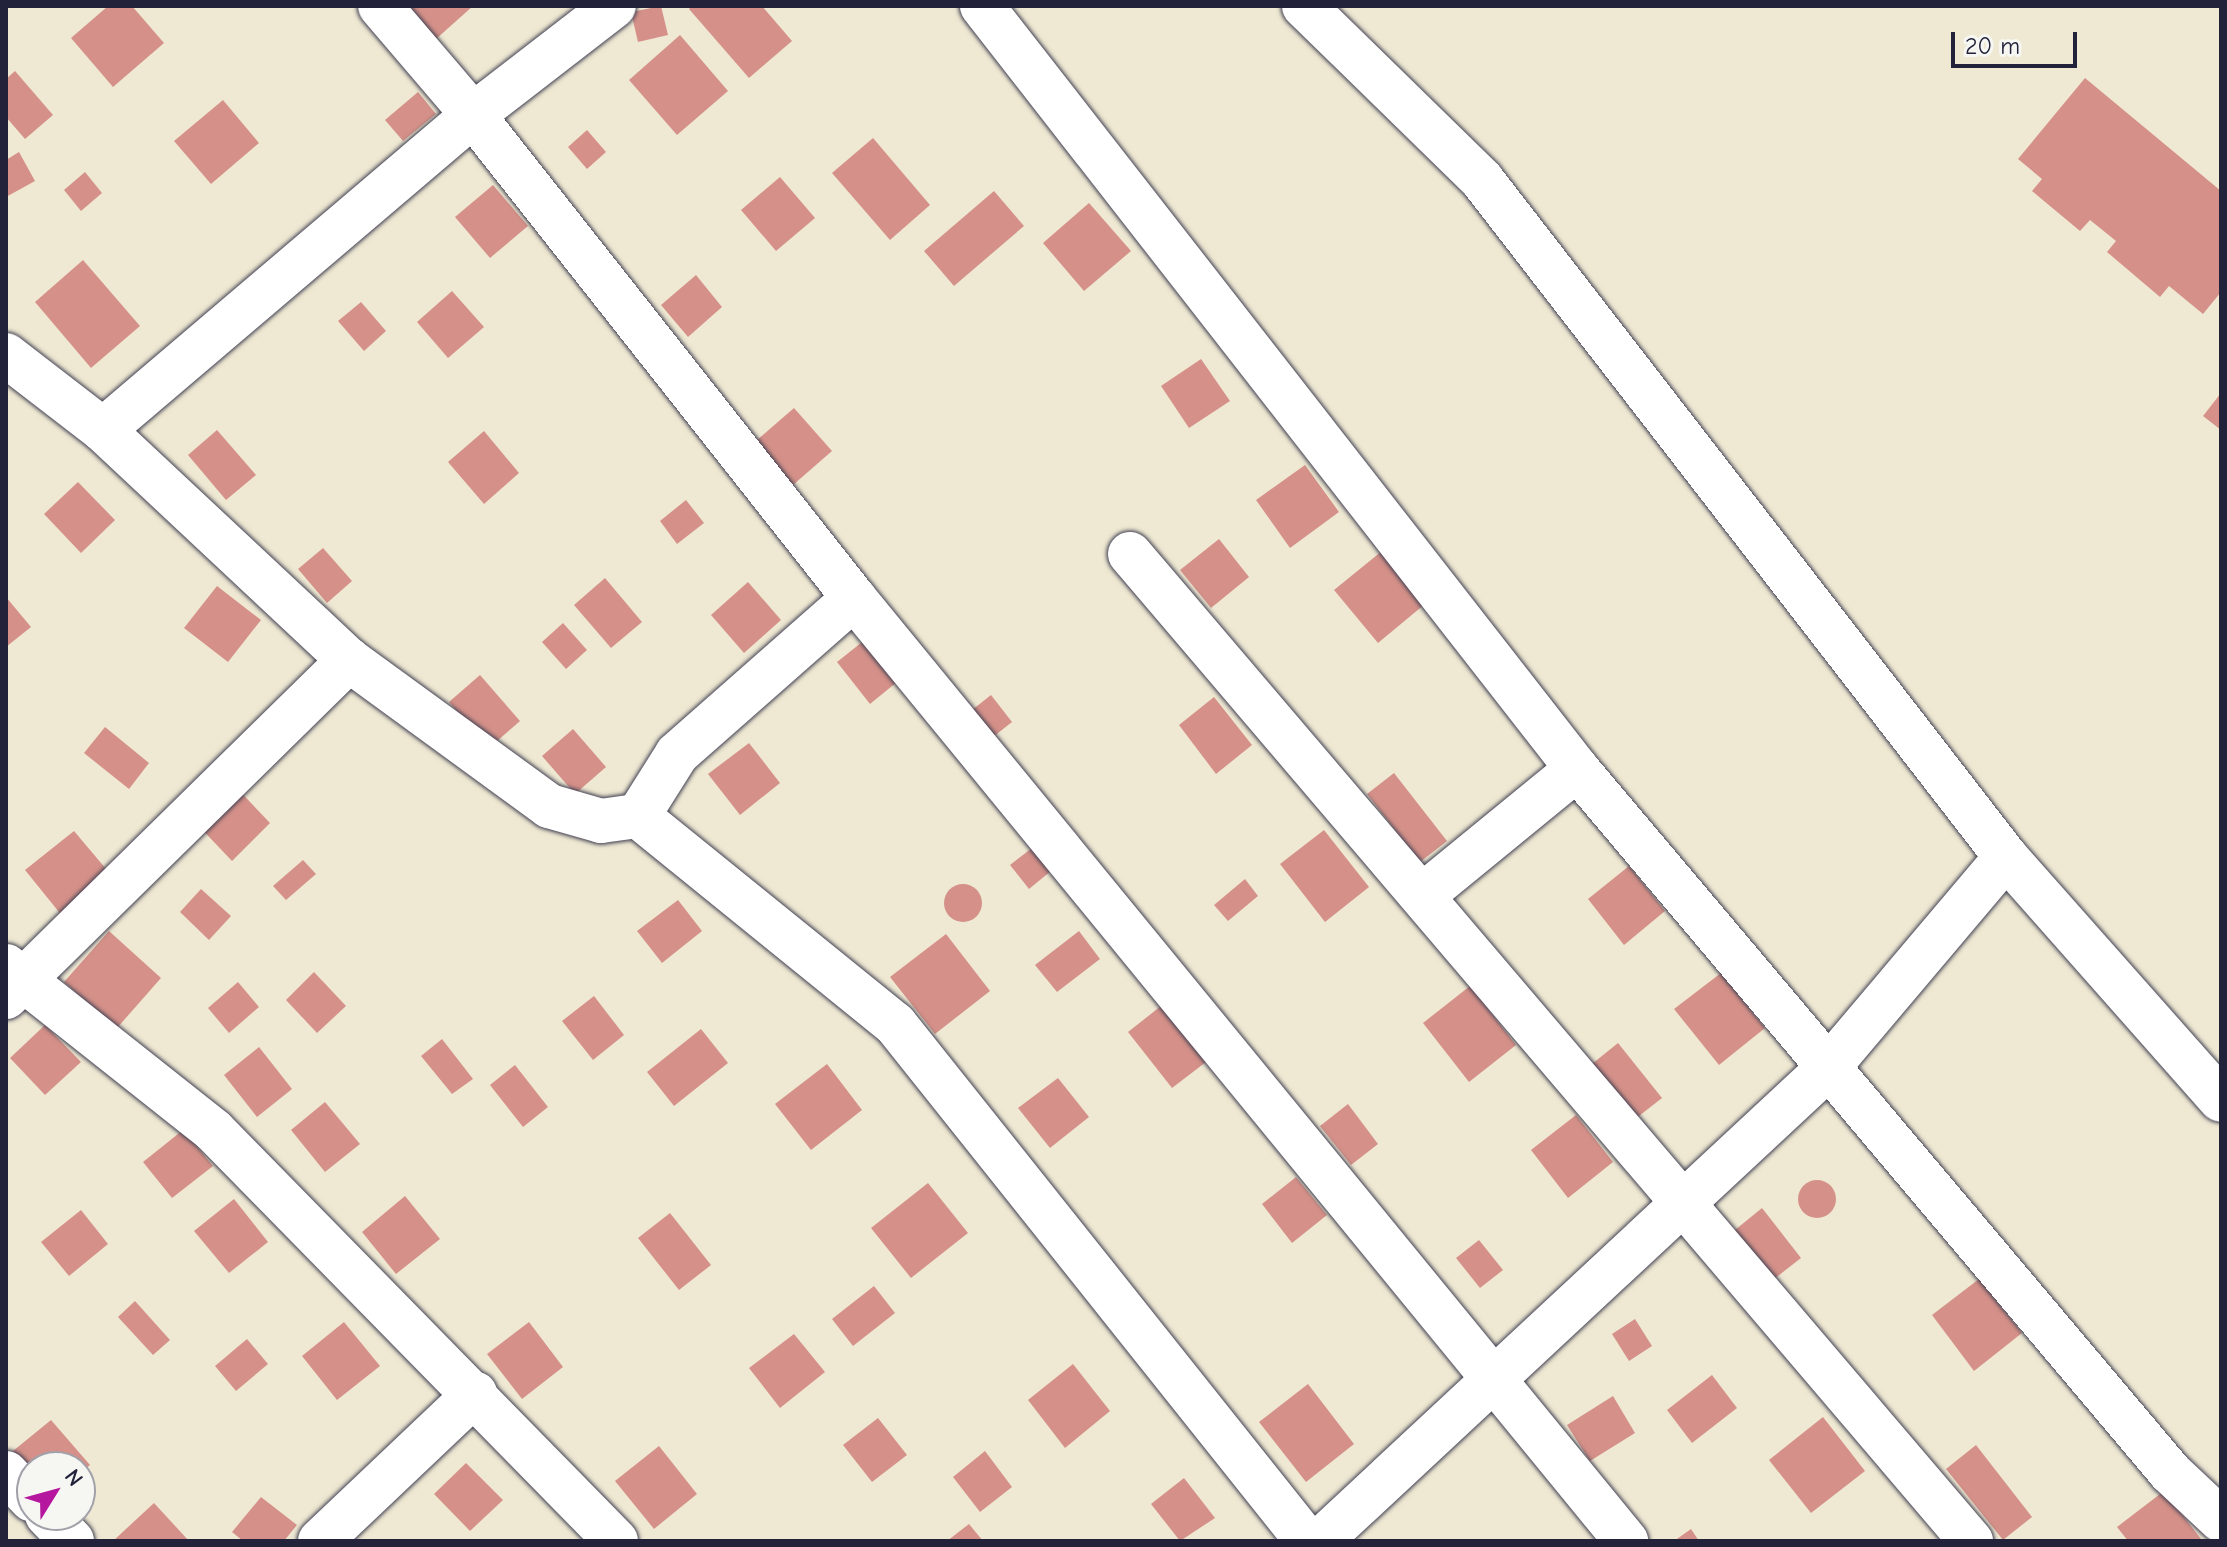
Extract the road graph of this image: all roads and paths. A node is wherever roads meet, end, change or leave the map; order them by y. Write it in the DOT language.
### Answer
graph roads {
  1 [pos="380,6"];
  2 [pos="614,6"];
  3 [pos="982,6"];
  4 [pos="1304,6"];
  5 [pos="473,115"];
  6 [pos="6,355"];
  7 [pos="103,430"];
  8 [pos="1130,554"];
  9 [pos="854,598"];
  10 [pos="349,660"];
  11 [pos="1577,769"];
  12 [pos="638,816"];
  13 [pos="2006,857"];
  14 [pos="1423,895"];
  15 [pos="11,981"];
  16 [pos="1826,1070"];
  17 [pos="2221,1100"];
  18 [pos="1684,1205"];
  19 [pos="1496,1377"];
  20 [pos="475,1394"];
  21 [pos="2221,1520"];
  22 [pos="1615,1537"];
  23 [pos="320,1541"];
  24 [pos="616,1541"];
  25 [pos="1307,1541"];
  26 [pos="1320,1541"];
  27 [pos="1971,1541"];
  1 -- 5 [label="street"];
  2 -- 5 [label="street"];
  3 -- 11 [label="street"];
  4 -- 13 [label="street"];
  5 -- 7 [label="street"];
  5 -- 9 [label="street"];
  6 -- 7 [label="street"];
  7 -- 10 [label="street"];
  8 -- 14 [label="street"];
  9 -- 12 [label="street"];
  9 -- 19 [label="street"];
  10 -- 12 [label="street"];
  10 -- 15 [label="street"];
  11 -- 14 [label="street"];
  11 -- 16 [label="street"];
  12 -- 25 [label="street"];
  13 -- 16 [label="street"];
  13 -- 17 [label="street"];
  14 -- 18 [label="street"];
  15 -- 20 [label="street"];
  16 -- 18 [label="street"];
  16 -- 21 [label="street"];
  18 -- 19 [label="street"];
  18 -- 27 [label="street"];
  19 -- 22 [label="street"];
  19 -- 26 [label="street"];
  20 -- 23 [label="street"];
  20 -- 24 [label="street"];
}
